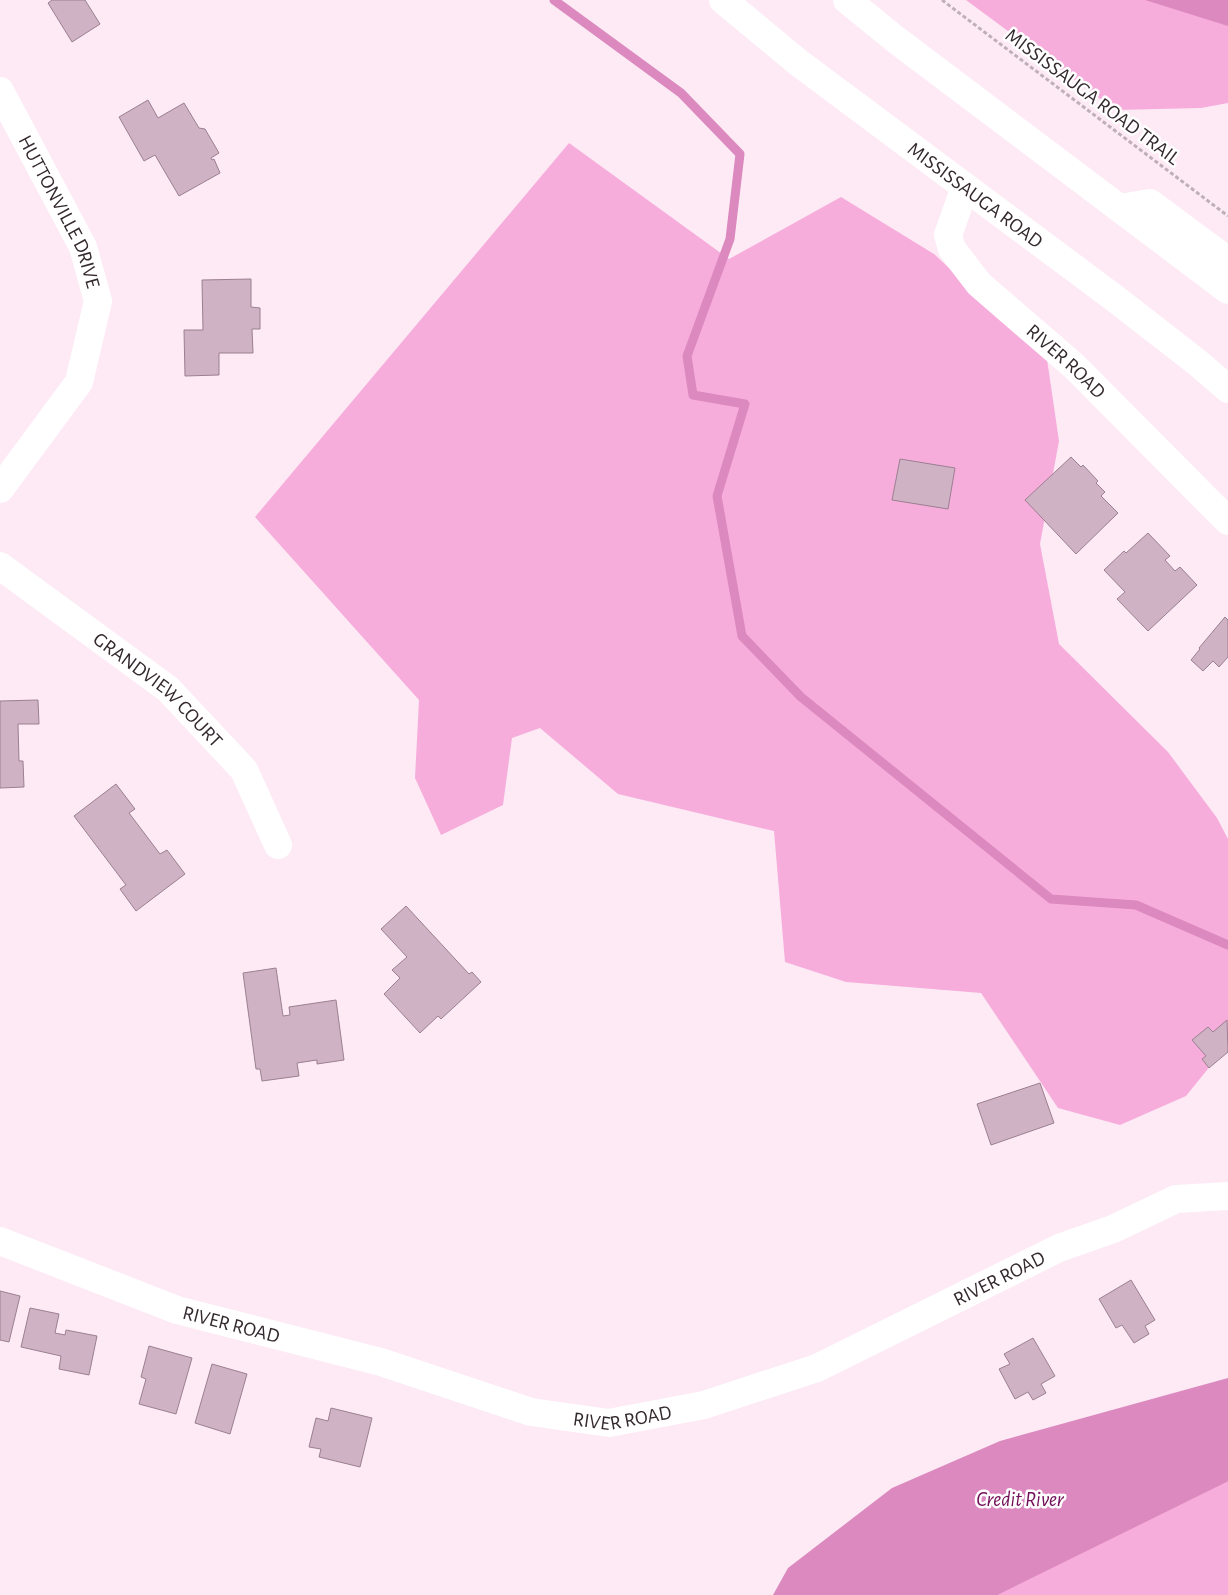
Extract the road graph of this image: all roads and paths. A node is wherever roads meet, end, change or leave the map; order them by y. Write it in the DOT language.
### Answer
graph roads {
  1 [pos="723,0"];
  2 [pos="847,0"];
  3 [pos="942,0"];
  4 [pos="0,91"];
  5 [pos="965,186"];
  6 [pos="1120,208"];
  7 [pos="1228,216"];
  8 [pos="1228,261"];
  9 [pos="1228,290"];
  10 [pos="1228,389"];
  11 [pos="0,489"];
  12 [pos="1228,521"];
  13 [pos="0,566"];
  14 [pos="278,845"];
  15 [pos="1228,1196"];
  16 [pos="0,1241"];
  1 -- 5 [label="street, MISSISSAUGA ROAD"];
  2 -- 6 [label="street"];
  3 -- 7 [label="path, MISSISSAUGA ROAD TRAIL"];
  4 -- 11 [label="street, HUTTONVILLE DRIVE"];
  5 -- 10 [label="street, MISSISSAUGA ROAD"];
  5 -- 12 [label="street, RIVER ROAD"];
  6 -- 8 [label="street"];
  6 -- 9 [label="street"];
  13 -- 14 [label="street, GRANDVIEW COURT"];
  15 -- 16 [label="street, RIVER ROAD"];
}
